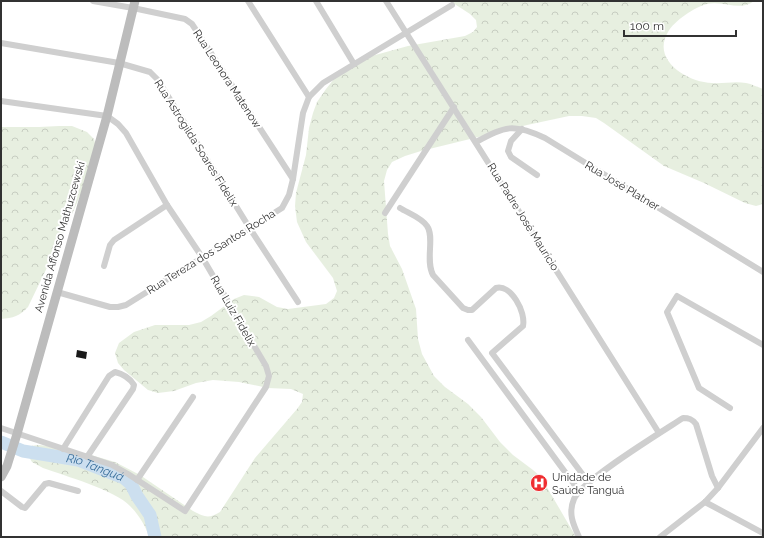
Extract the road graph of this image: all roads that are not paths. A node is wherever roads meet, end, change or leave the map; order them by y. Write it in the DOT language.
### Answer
graph roads {
  1 [pos="93,1"];
  2 [pos="248,1"];
  3 [pos="316,1"];
  4 [pos="386,1"];
  5 [pos="134,4"];
  6 [pos="452,5"];
  7 [pos="407,33"];
  8 [pos="1,43"];
  9 [pos="120,62"];
  10 [pos="354,64"];
  11 [pos="309,97"];
  12 [pos="1,101"];
  13 [pos="454,107"];
  14 [pos="107,116"];
  15 [pos="522,129"];
  16 [pos="476,142"];
  17 [pos="537,174"];
  18 [pos="293,179"];
  19 [pos="167,205"];
  20 [pos="400,208"];
  21 [pos="385,213"];
  22 [pos="249,227"];
  23 [pos="202,257"];
  24 [pos="104,266"];
  25 [pos="763,272"];
  26 [pos="57,292"];
  27 [pos="298,302"];
  28 [pos="468,340"];
  29 [pos="763,345"];
  30 [pos="194,397"];
  31 [pos="730,408"];
  32 [pos="1,428"];
  33 [pos="763,428"];
  34 [pos="659,433"];
  35 [pos="17,434"];
  36 [pos="63,449"];
  37 [pos="87,457"];
  38 [pos="1,477"];
  39 [pos="137,480"];
  40 [pos="589,483"];
  41 [pos="718,488"];
  42 [pos="1,491"];
  43 [pos="78,491"];
  44 [pos="579,491"];
  45 [pos="705,502"];
  46 [pos="763,533"];
  47 [pos="579,537"];
  48 [pos="660,537"];
  1 -- 5 [label="street, Rua Leonora Matenow"];
  2 -- 11 [label="street"];
  3 -- 10 [label="street"];
  4 -- 7 [label="street, Rua Padre José Maurício"];
  5 -- 9 [label="street, Avenida Affonso Mathuzcewski"];
  5 -- 18 [label="street, Rua Leonora Matenow"];
  6 -- 7 [label="street, Rua Tereza dos Santos Rocha"];
  7 -- 10 [label="street, Rua Tereza dos Santos Rocha"];
  7 -- 13 [label="street, Rua Padre José Maurício"];
  8 -- 9 [label="street, Rua Astrogilda Soares Fidelix"];
  9 -- 14 [label="street, Avenida Affonso Mathuzcewski"];
  9 -- 22 [label="street, Rua Astrogilda Soares Fidelix"];
  10 -- 11 [label="street, Rua Tereza dos Santos Rocha"];
  11 -- 18 [label="street, Rua Tereza dos Santos Rocha"];
  12 -- 14 [label="street"];
  13 -- 16 [label="street, Rua Padre José Maurício"];
  13 -- 21 [label="street"];
  14 -- 19 [label="street, Rua Luiz Fidelix"];
  14 -- 26 [label="street, Avenida Affonso Mathuzcewski"];
  15 -- 16 [label="street, Rua José Platner"];
  15 -- 17 [label="street"];
  15 -- 25 [label="street, Rua José Platner"];
  16 -- 34 [label="street, Rua Padre José Maurício"];
  18 -- 22 [label="street, Rua Tereza dos Santos Rocha"];
  19 -- 23 [label="street, Rua Luiz Fidelix"];
  19 -- 24 [label="street"];
  20 -- 40 [label="street"];
  22 -- 23 [label="street, Rua Tereza dos Santos Rocha"];
  22 -- 27 [label="street, Rua Astrogilda Soares Fidelix"];
  23 -- 26 [label="street, Rua Tereza dos Santos Rocha"];
  23 -- 39 [label="street, Rua Luiz Fidelix"];
  26 -- 35 [label="street, Avenida Affonso Mathuzcewski"];
  28 -- 44 [label="street"];
  29 -- 31 [label="street"];
  30 -- 39 [label="street"];
  32 -- 35 [label="street"];
  33 -- 41 [label="street"];
  34 -- 40 [label="street"];
  34 -- 41 [label="street"];
  35 -- 36 [label="street"];
  35 -- 38 [label="street, Avenida Affonso Mathuzcewski"];
  36 -- 37 [label="street"];
  36 -- 37 [label="street"];
  37 -- 39 [label="street"];
  40 -- 44 [label="street"];
  41 -- 45 [label="street"];
  42 -- 43 [label="street"];
  44 -- 47 [label="street"];
  45 -- 46 [label="street"];
  45 -- 48 [label="street"];
}
